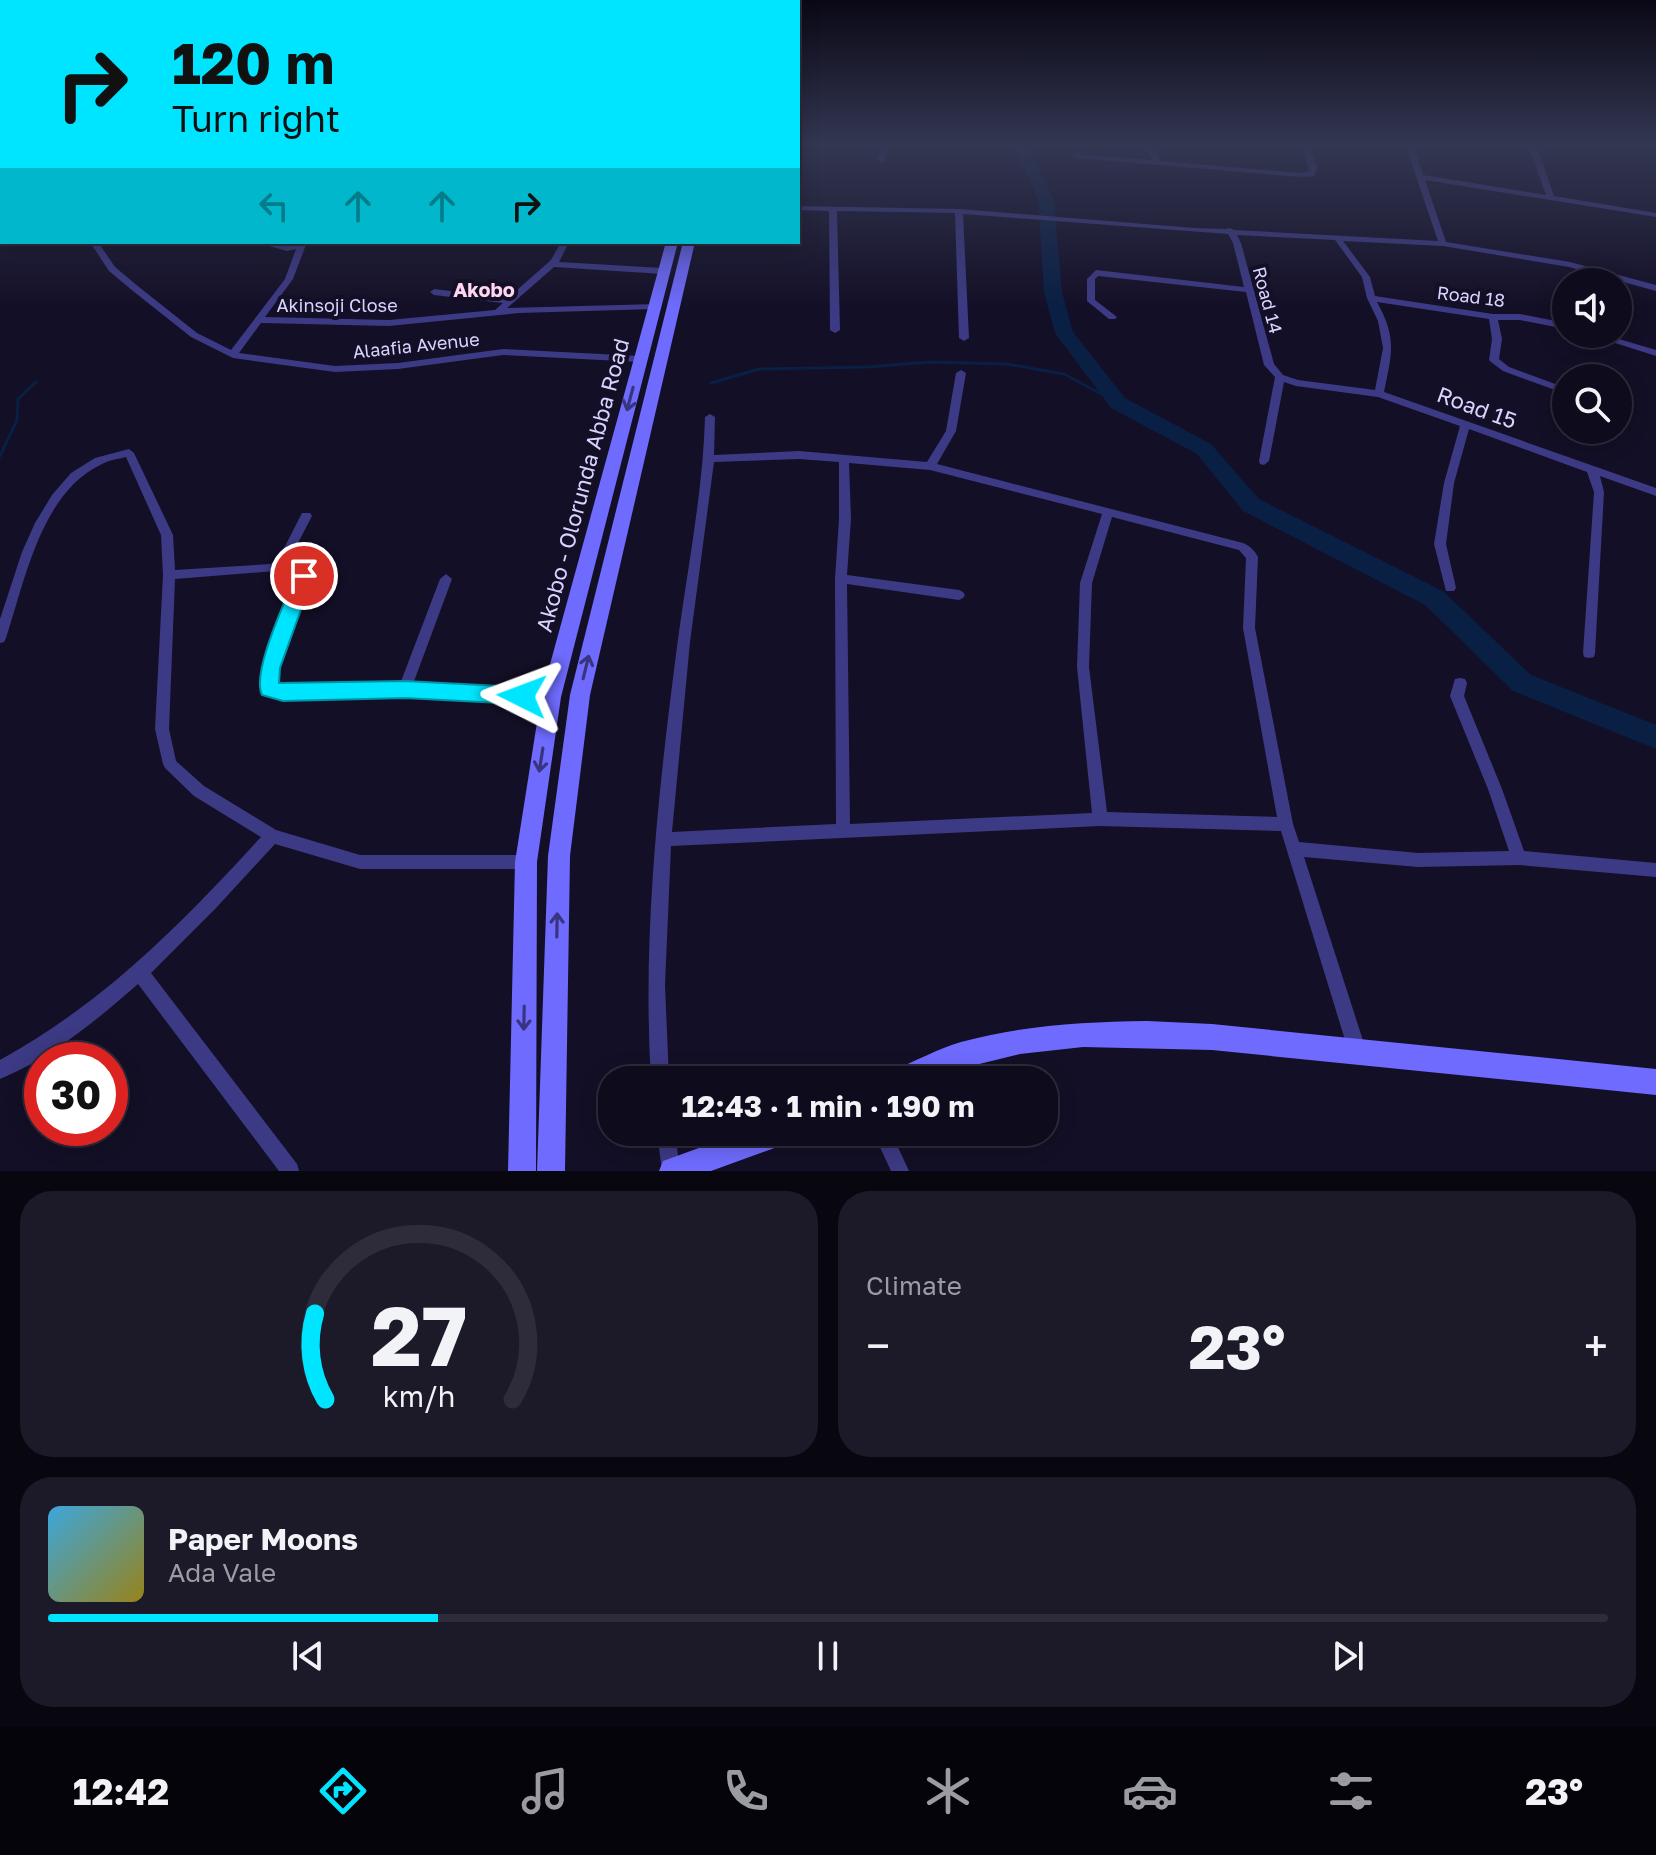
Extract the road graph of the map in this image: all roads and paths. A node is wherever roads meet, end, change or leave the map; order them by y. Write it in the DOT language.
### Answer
graph roads {
  1 [pos="1429,199"];
  2 [pos="1555,199"];
  3 [pos="800,208"];
  4 [pos="833,209"];
  5 [pos="959,211"];
  6 [pos="1656,215"];
  7 [pos="1230,230"];
  8 [pos="1337,238"];
  9 [pos="95,244"];
  10 [pos="267,244"];
  11 [pos="301,244"];
  12 [pos="564,244"];
  13 [pos="671,244"];
  14 [pos="688,244"];
  15 [pos="1443,244"];
  16 [pos="550,264"];
  17 [pos="663,271"];
  18 [pos="1656,288"];
  19 [pos="1248,290"];
  20 [pos="434,292"];
  21 [pos="662,298"];
  22 [pos="1371,298"];
  23 [pos="510,301"];
  24 [pos="499,311"];
  25 [pos="1112,317"];
  26 [pos="1493,317"];
  27 [pos="261,320"];
  28 [pos="1552,323"];
  29 [pos="835,330"];
  30 [pos="964,338"];
  31 [pos="1632,346"];
  32 [pos="1656,353"];
  33 [pos="233,355"];
  34 [pos="640,359"];
  35 [pos="961,373"];
  36 [pos="1280,377"];
  37 [pos="1552,386"];
  38 [pos="1379,394"];
  39 [pos="710,417"];
  40 [pos="1465,425"];
  41 [pos="709,459"];
  42 [pos="844,459"];
  43 [pos="1264,461"];
  44 [pos="930,466"];
  45 [pos="1592,469"];
  46 [pos="1656,492"];
  47 [pos="1108,513"];
  48 [pos="306,516"];
  49 [pos="169,575"];
  50 [pos="304,576"];
  51 [pos="446,579"];
  52 [pos="841,579"];
  53 [pos="1450,588"];
  54 [pos="959,595"];
  55 [pos="0,638"];
  56 [pos="1589,653"];
  57 [pos="1460,683"];
  58 [pos="405,689"];
  59 [pos="551,697"];
  60 [pos="575,727"];
  61 [pos="546,728"];
  62 [pos="1100,819"];
  63 [pos="1286,824"];
  64 [pos="843,830"];
  65 [pos="272,836"];
  66 [pos="664,839"];
  67 [pos="1294,849"];
  68 [pos="1519,858"];
  69 [pos="526,862"];
  70 [pos="1656,870"];
  71 [pos="141,974"];
  72 [pos="1358,1053"];
  73 [pos="659,1066"];
  74 [pos="927,1066"];
  75 [pos="0,1070"];
  76 [pos="1656,1082"];
  77 [pos="668,1146"];
  78 [pos="742,1146"];
  79 [pos="888,1146"];
  80 [pos="290,1171"];
  81 [pos="522,1171"];
  82 [pos="551,1171"];
  83 [pos="672,1171"];
  84 [pos="900,1171"];
  1 -- 15 [label="street"];
  2 -- 6 [label="street"];
  3 -- 4 [label="street"];
  4 -- 5 [label="street"];
  4 -- 29 [label="street"];
  5 -- 7 [label="street"];
  5 -- 30 [label="street"];
  7 -- 8 [label="street"];
  7 -- 19 [label="street, Road 14"];
  8 -- 15 [label="street"];
  8 -- 22 [label="street"];
  9 -- 33 [label="street, Alaafia Avenue"];
  10 -- 11 [label="street"];
  11 -- 27 [label="street"];
  12 -- 16 [label="street"];
  13 -- 17 [label="main road, Akobo - Olorunda Abba Road"];
  14 -- 21 [label="main road, Akobo - Olorunda Abba Road"];
  15 -- 18 [label="street"];
  16 -- 17 [label="street"];
  16 -- 23 [label="street"];
  17 -- 21 [label="main road, Akobo - Olorunda Abba Road"];
  19 -- 25 [label="street"];
  19 -- 36 [label="street, Road 14"];
  20 -- 23 [label="street"];
  21 -- 24 [label="street, Akinsoji Close"];
  21 -- 34 [label="main road, Akobo - Olorunda Abba Road"];
  60 -- 21 [label="main road, Akobo - Olorunda Abba Road, one-way"];
  22 -- 26 [label="street, Road 18"];
  22 -- 38 [label="street"];
  23 -- 24 [label="street"];
  24 -- 27 [label="street, Akinsoji Close"];
  26 -- 28 [label="street, Road 18"];
  26 -- 37 [label="street"];
  27 -- 33 [label="street"];
  31 -- 32 [label="street"];
  33 -- 34 [label="street, Alaafia Avenue"];
  34 -- 59 [label="main road, Akobo - Olorunda Abba Road, one-way"];
  35 -- 44 [label="street"];
  36 -- 38 [label="street, Road 15"];
  36 -- 43 [label="street"];
  38 -- 40 [label="street, Road 15"];
  39 -- 41 [label="street"];
  40 -- 45 [label="street, Road 15"];
  40 -- 53 [label="street"];
  41 -- 42 [label="street"];
  41 -- 66 [label="street"];
  42 -- 44 [label="street"];
  42 -- 52 [label="street"];
  44 -- 47 [label="street"];
  45 -- 46 [label="street, Road 15"];
  45 -- 56 [label="street"];
  47 -- 62 [label="street"];
  47 -- 63 [label="street"];
  48 -- 49 [label="street"];
  49 -- 55 [label="street"];
  49 -- 65 [label="street"];
  50 -- 58 [label="street"];
  51 -- 58 [label="street"];
  52 -- 54 [label="street"];
  52 -- 64 [label="street"];
  57 -- 68 [label="street"];
  58 -- 59 [label="street"];
  59 -- 61 [label="main road, Akobo - Olorunda Abba Road"];
  60 -- 61 [label="main road"];
  82 -- 60 [label="main road, Akobo - Olorunda Abba Road, one-way"];
  61 -- 69 [label="main road, Akobo - Olorunda Abba Road, one-way"];
  62 -- 63 [label="street"];
  62 -- 64 [label="street"];
  63 -- 67 [label="street"];
  64 -- 66 [label="street"];
  65 -- 69 [label="street"];
  65 -- 71 [label="street"];
  66 -- 73 [label="street"];
  67 -- 68 [label="street"];
  67 -- 72 [label="street"];
  68 -- 70 [label="street"];
  69 -- 81 [label="main road, Akobo - Olorunda Abba Road, one-way"];
  71 -- 75 [label="street"];
  71 -- 80 [label="street"];
  72 -- 74 [label="main road"];
  72 -- 76 [label="main road"];
  77 -- 83 [label="street"];
  78 -- 83 [label="main road"];
  79 -- 84 [label="street"];
}
